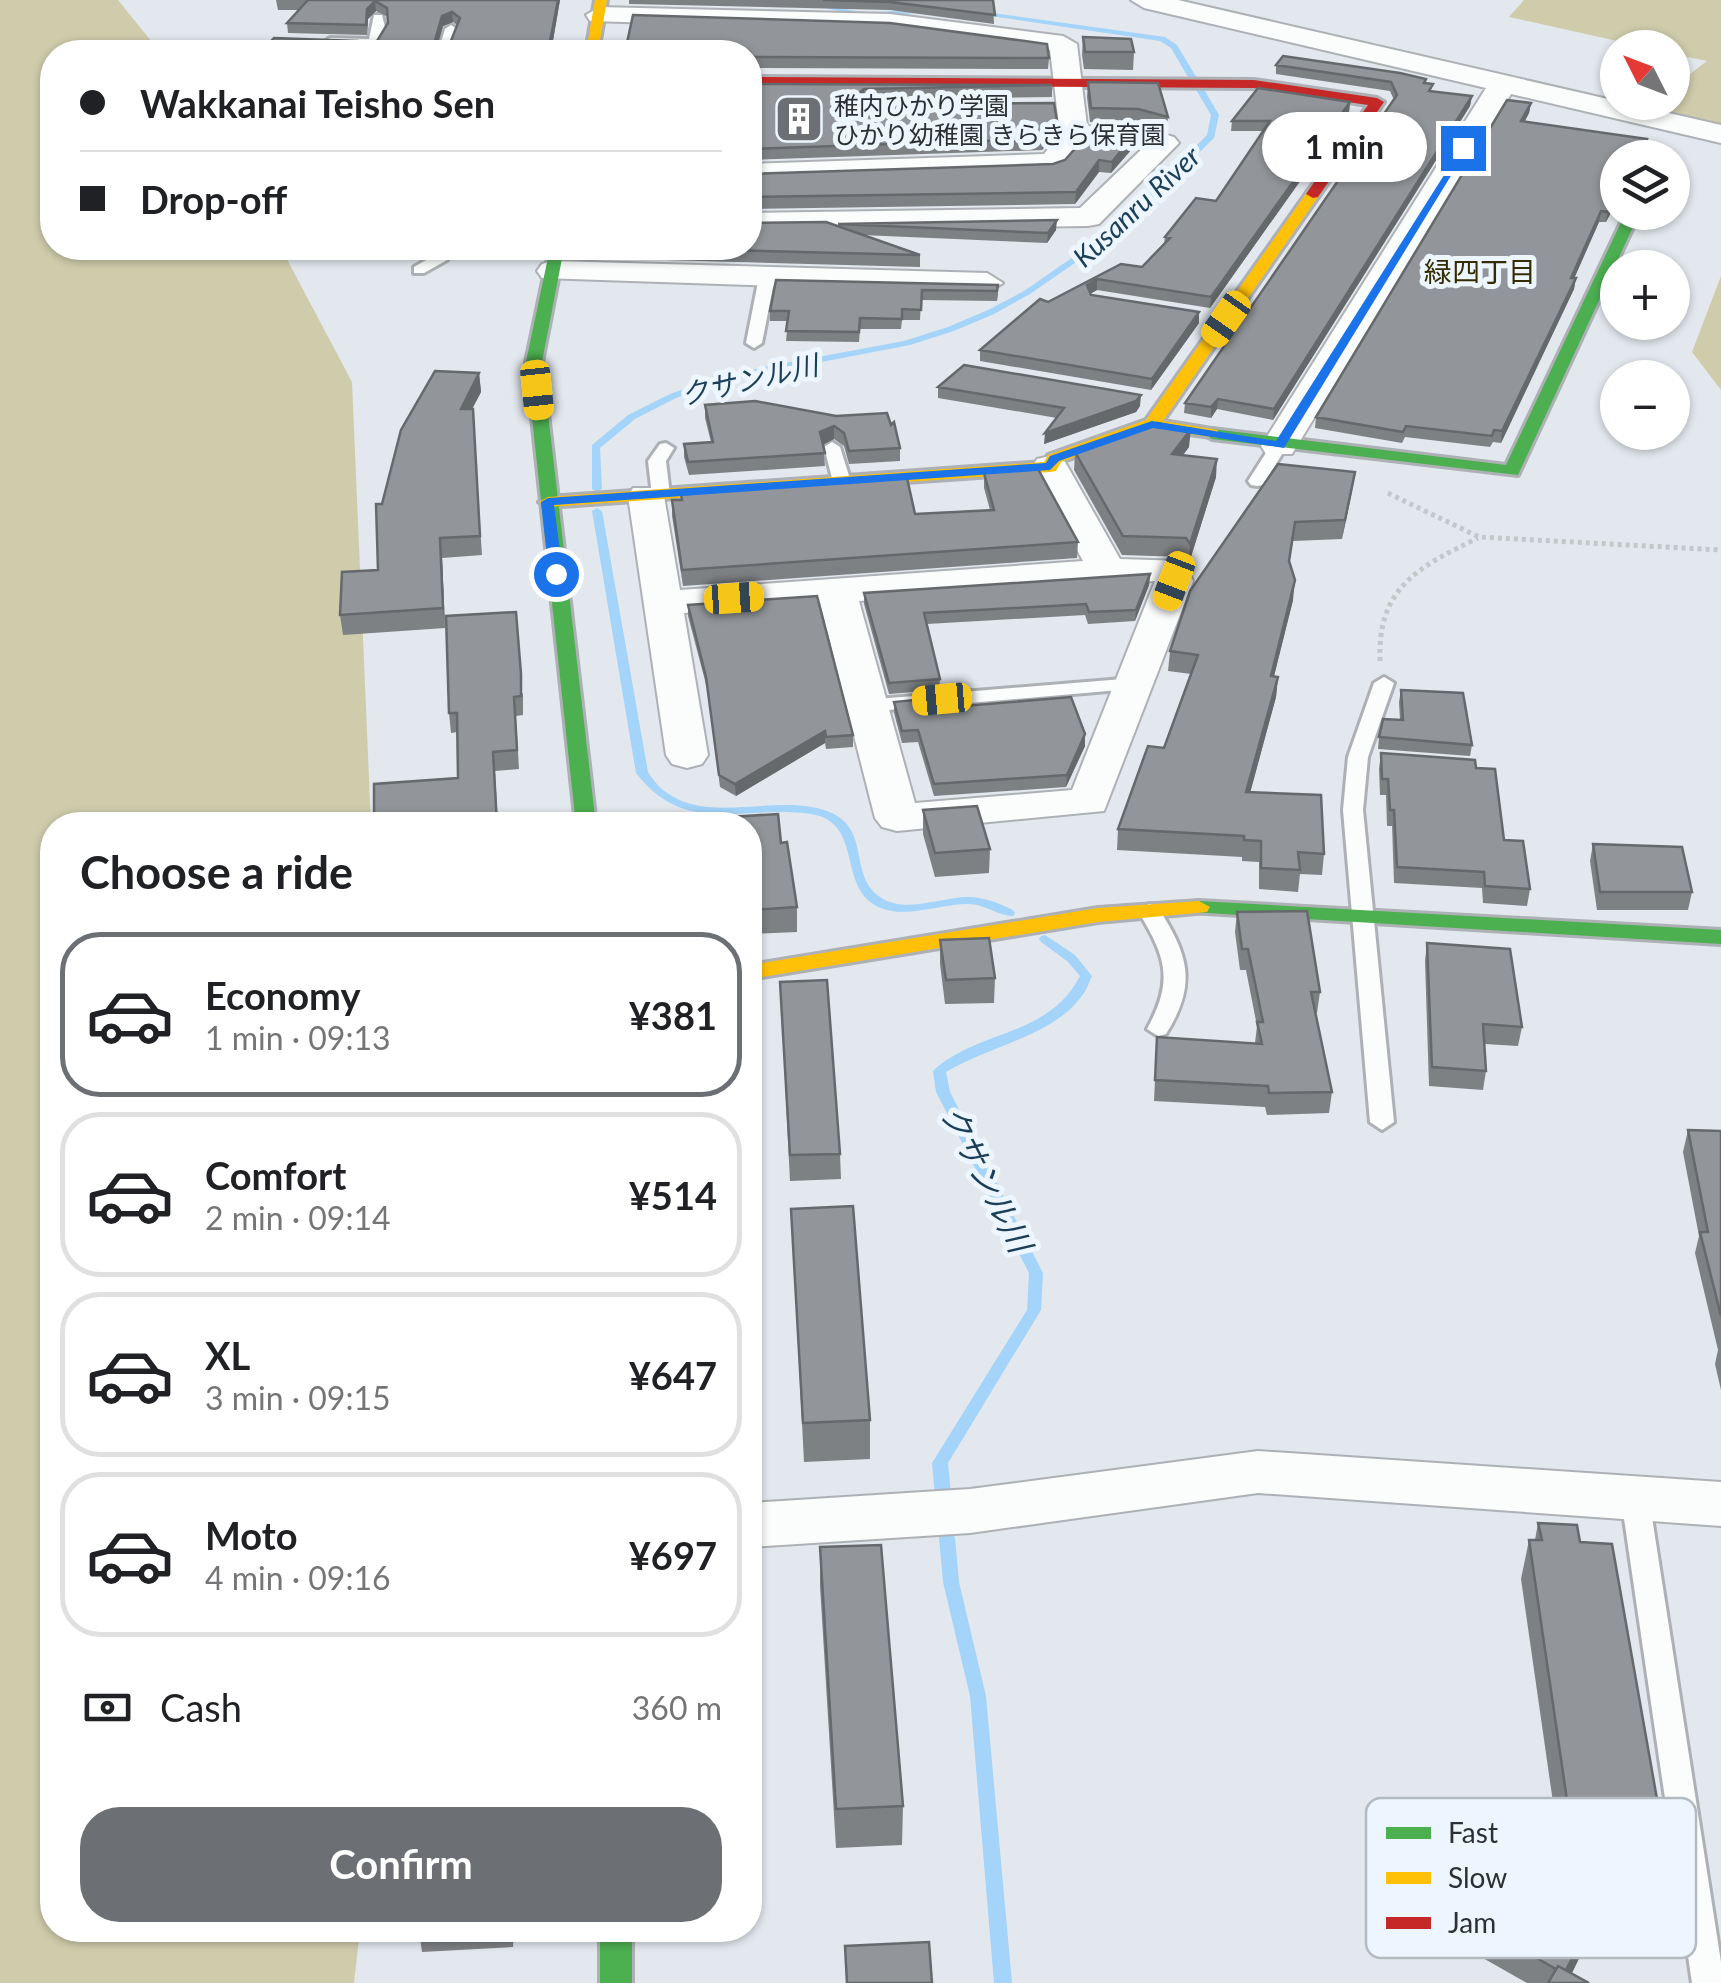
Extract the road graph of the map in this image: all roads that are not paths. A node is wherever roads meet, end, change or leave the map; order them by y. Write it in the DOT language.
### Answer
graph roads {
  1 [pos="1144,0"];
  2 [pos="600,8"];
  3 [pos="378,18"];
  4 [pos="451,29"];
  5 [pos="376,40"];
  6 [pos="448,40"];
  7 [pos="594,40"];
  8 [pos="1507,81"];
  9 [pos="762,82"];
  10 [pos="1066,108"];
  11 [pos="1675,123"];
  12 [pos="1721,134"];
  13 [pos="1667,140"];
  14 [pos="762,173"];
  15 [pos="762,222"];
  16 [pos="1625,230"];
  17 [pos="436,260"];
  18 [pos="555,260"];
  19 [pos="567,260"];
  20 [pos="418,270"];
  21 [pos="767,277"];
  22 [pos="986,283"];
  23 [pos="754,343"];
  24 [pos="1152,424"];
  25 [pos="1279,446"];
  26 [pos="832,447"];
  27 [pos="666,448"];
  28 [pos="1050,467"];
  29 [pos="1257,481"];
  30 [pos="842,482"];
  31 [pos="653,495"];
  32 [pos="548,502"];
  33 [pos="1107,571"];
  34 [pos="837,592"];
  35 [pos="666,603"];
  36 [pos="1384,683"];
  37 [pos="1135,684"];
  38 [pos="865,706"];
  39 [pos="687,754"];
  40 [pos="584,812"];
  41 [pos="1149,910"];
  42 [pos="1362,916"];
  43 [pos="1721,938"];
  44 [pos="762,970"];
  45 [pos="1158,1029"];
  46 [pos="1382,1122"];
  47 [pos="1635,1498"];
  48 [pos="1721,1504"];
  49 [pos="762,1524"];
  50 [pos="1680,1798"];
  51 [pos="1696,1903"];
  52 [pos="616,1942"];
  53 [pos="616,1983"];
  54 [pos="1708,1983"];
  1 -- 8 [label="street"];
  2 -- 7 [label="street"];
  2 -- 10 [label="street"];
  3 -- 5 [label="lane"];
  4 -- 6 [label="lane"];
  8 -- 11 [label="street"];
  8 -- 25 [label="street"];
  9 -- 10 [label="street"];
  10 -- 14 [label="street"];
  10 -- 15 [label="street"];
  10 -- 24 [label="street"];
  11 -- 12 [label="street"];
  11 -- 13 [label="street"];
  16 -- 25 [label="street"];
  17 -- 20 [label="lane"];
  18 -- 32 [label="street"];
  19 -- 21 [label="street"];
  21 -- 22 [label="street"];
  21 -- 23 [label="lane"];
  24 -- 25 [label="street"];
  24 -- 28 [label="street"];
  25 -- 29 [label="lane"];
  26 -- 30 [label="lane"];
  27 -- 31 [label="lane"];
  28 -- 30 [label="street"];
  28 -- 33 [label="street"];
  30 -- 31 [label="street"];
  31 -- 32 [label="street"];
  31 -- 35 [label="street"];
  32 -- 40 [label="street"];
  33 -- 34 [label="street"];
  33 -- 37 [label="street"];
  34 -- 35 [label="street"];
  34 -- 38 [label="street"];
  35 -- 39 [label="street"];
  36 -- 42 [label="lane"];
  37 -- 38 [label="lane"];
  37 -- 38 [label="street"];
  41 -- 42 [label="street"];
  41 -- 44 [label="street"];
  41 -- 45 [label="lane"];
  42 -- 43 [label="street"];
  42 -- 46 [label="lane"];
  47 -- 48 [label="street"];
  47 -- 49 [label="street"];
  47 -- 50 [label="lane"];
  51 -- 54 [label="lane"];
  52 -- 53 [label="street"];
}
